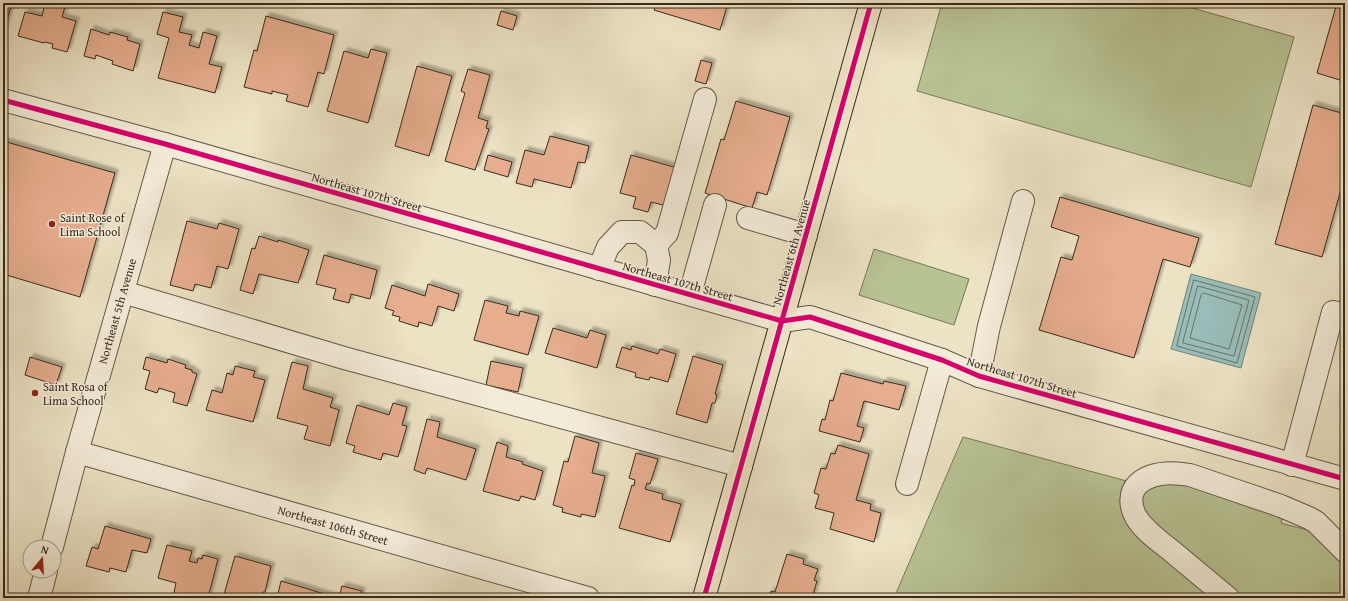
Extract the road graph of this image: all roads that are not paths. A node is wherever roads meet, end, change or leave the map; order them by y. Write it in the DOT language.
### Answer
graph roads {
  1 [pos="871,3"];
  2 [pos="705,99"];
  3 [pos="3,100"];
  4 [pos="165,144"];
  5 [pos="1023,201"];
  6 [pos="716,205"];
  7 [pos="748,218"];
  8 [pos="806,235"];
  9 [pos="656,245"];
  10 [pos="599,269"];
  11 [pos="655,285"];
  12 [pos="123,292"];
  13 [pos="690,294"];
  14 [pos="1345,315"];
  15 [pos="782,321"];
  16 [pos="942,360"];
  17 [pos="979,376"];
  18 [pos="77,452"];
  19 [pos="1292,465"];
  20 [pos="741,466"];
  21 [pos="1345,479"];
  22 [pos="907,484"];
  23 [pos="54,539"];
  24 [pos="1345,551"];
  25 [pos="44,579"];
  26 [pos="39,598"];
  27 [pos="588,598"];
  28 [pos="704,598"];
  29 [pos="1228,598"];
  1 -- 8 [label="main road, Northeast 6th Avenue"];
  2 -- 9 [label="street"];
  3 -- 4 [label="street, Northeast 107th Street"];
  4 -- 10 [label="street, Northeast 107th Street"];
  4 -- 12 [label="street, Northeast 5th Avenue"];
  5 -- 17 [label="street"];
  6 -- 13 [label="street"];
  7 -- 8 [label="street"];
  8 -- 15 [label="main road, Northeast 6th Avenue"];
  9 -- 10 [label="street"];
  9 -- 11 [label="street"];
  10 -- 11 [label="street, Northeast 107th Street"];
  11 -- 13 [label="street, Northeast 107th Street"];
  12 -- 18 [label="street, Northeast 5th Avenue"];
  12 -- 20 [label="street"];
  13 -- 15 [label="street, Northeast 107th Street"];
  14 -- 19 [label="street"];
  15 -- 16 [label="street, Northeast 107th Street"];
  15 -- 20 [label="main road, Northeast 6th Avenue"];
  16 -- 17 [label="street, Northeast 107th Street"];
  16 -- 22 [label="street"];
  17 -- 19 [label="street, Northeast 107th Street"];
  18 -- 23 [label="street, Northeast 5th Avenue"];
  18 -- 27 [label="street, Northeast 106th Street"];
  19 -- 21 [label="street, Northeast 107th Street"];
  20 -- 28 [label="main road, Northeast 6th Avenue"];
  24 -- 29 [label="street"];
  25 -- 26 [label="street"];
}
